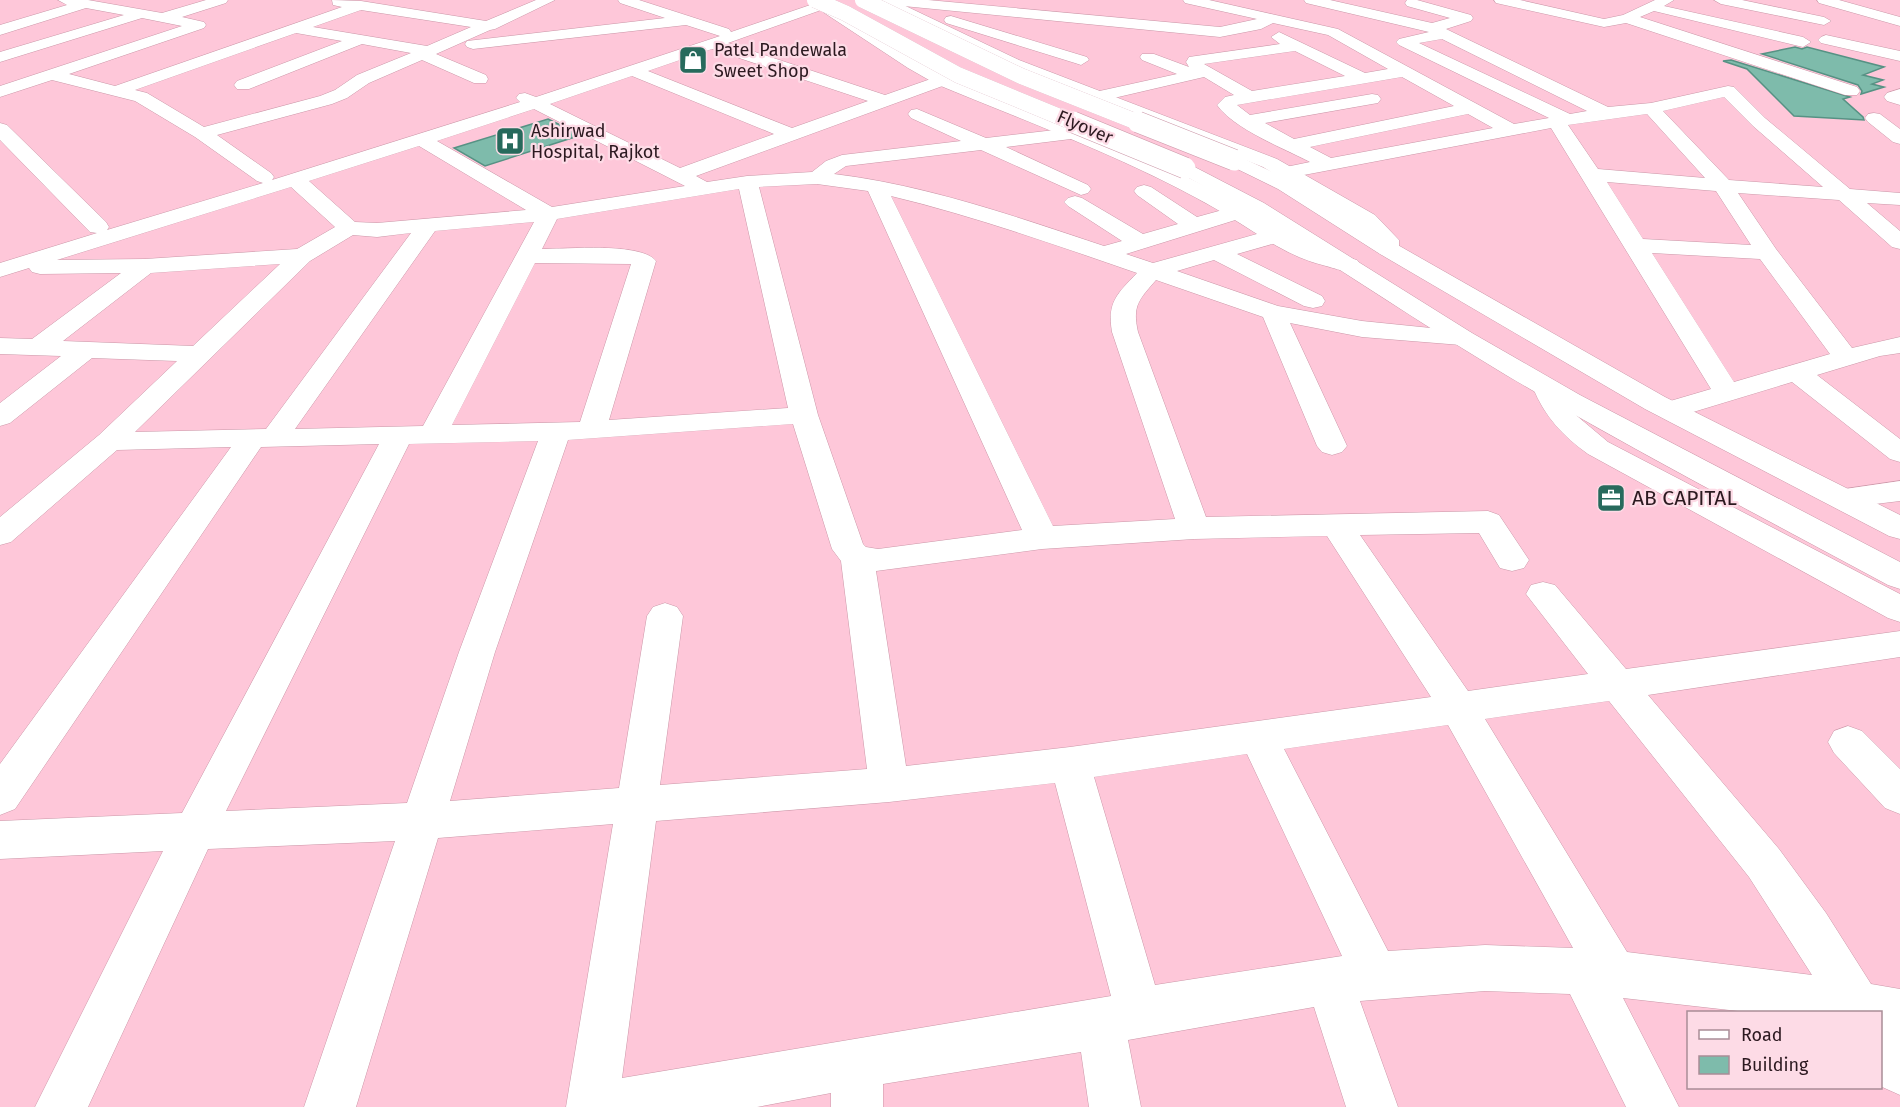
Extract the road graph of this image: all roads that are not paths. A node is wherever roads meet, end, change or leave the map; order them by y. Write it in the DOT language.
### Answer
graph roads {
  1 [pos="65,0"];
  2 [pos="219,0"];
  3 [pos="327,0"];
  4 [pos="548,0"];
  5 [pos="625,0"];
  6 [pos="864,0"];
  7 [pos="882,0"];
  8 [pos="991,0"];
  9 [pos="1191,0"];
  10 [pos="1311,0"];
  11 [pos="1399,0"];
  12 [pos="1501,0"];
  13 [pos="1667,0"];
  14 [pos="1721,0"];
  15 [pos="1824,0"];
  16 [pos="1872,0"];
  17 [pos="812,2"];
  18 [pos="84,4"];
  19 [pos="457,4"];
  20 [pos="1891,4"];
  21 [pos="361,5"];
  22 [pos="1101,5"];
  23 [pos="1610,5"];
  24 [pos="971,8"];
  25 [pos="1640,13"];
  26 [pos="141,14"];
  27 [pos="777,14"];
  28 [pos="1563,14"];
  29 [pos="427,16"];
  30 [pos="747,16"];
  31 [pos="162,18"];
  32 [pos="1466,18"];
  33 [pos="1071,19"];
  34 [pos="1252,19"];
  35 [pos="1516,19"];
  36 [pos="687,20"];
  37 [pos="1096,21"];
  38 [pos="1484,21"];
  39 [pos="1824,21"];
  40 [pos="1900,22"];
  41 [pos="1604,23"];
  42 [pos="490,26"];
  43 [pos="296,28"];
  44 [pos="0,30"];
  45 [pos="234,31"];
  46 [pos="722,31"];
  47 [pos="1438,31"];
  48 [pos="268,38"];
  49 [pos="361,39"];
  50 [pos="1826,40"];
  51 [pos="1803,42"];
  52 [pos="1028,44"];
  53 [pos="1299,46"];
  54 [pos="430,51"];
  55 [pos="115,53"];
  56 [pos="1837,54"];
  57 [pos="996,56"];
  58 [pos="1900,56"];
  59 [pos="0,57"];
  60 [pos="1148,57"];
  61 [pos="1081,60"];
  62 [pos="155,61"];
  63 [pos="1329,61"];
  64 [pos="1720,65"];
  65 [pos="453,67"];
  66 [pos="1296,67"];
  67 [pos="1900,69"];
  68 [pos="634,71"];
  69 [pos="1406,71"];
  70 [pos="430,73"];
  71 [pos="52,75"];
  72 [pos="1207,75"];
  73 [pos="1242,76"];
  74 [pos="408,78"];
  75 [pos="1362,78"];
  76 [pos="480,80"];
  77 [pos="942,80"];
  78 [pos="243,85"];
  79 [pos="1433,88"];
  80 [pos="1751,88"];
  81 [pos="119,90"];
  82 [pos="1728,91"];
  83 [pos="1851,91"];
  84 [pos="0,92"];
  85 [pos="1410,92"];
  86 [pos="341,94"];
  87 [pos="1900,94"];
  88 [pos="1101,96"];
  89 [pos="1387,96"];
  90 [pos="1249,97"];
  91 [pos="883,100"];
  92 [pos="1900,100"];
  93 [pos="531,101"];
  94 [pos="1470,108"];
  95 [pos="1651,108"];
  96 [pos="1605,113"];
  97 [pos="917,114"];
  98 [pos="1874,118"];
  99 [pos="1563,121"];
  100 [pos="1247,122"];
  101 [pos="0,129"];
  102 [pos="1512,131"];
  103 [pos="202,133"];
  104 [pos="790,134"];
  105 [pos="1072,134"];
  106 [pos="1900,138"];
  107 [pos="422,140"];
  108 [pos="983,144"];
  109 [pos="1291,145"];
  110 [pos="1328,165"];
  111 [pos="1288,172"];
  112 [pos="679,175"];
  113 [pos="1592,175"];
  114 [pos="264,177"];
  115 [pos="817,178"];
  116 [pos="294,179"];
  117 [pos="747,182"];
  118 [pos="1722,184"];
  119 [pos="876,186"];
  120 [pos="706,188"];
  121 [pos="1144,191"];
  122 [pos="1845,194"];
  123 [pos="1900,199"];
  124 [pos="1237,212"];
  125 [pos="549,214"];
  126 [pos="1194,225"];
  127 [pos="428,226"];
  128 [pos="98,227"];
  129 [pos="350,228"];
  130 [pos="1275,236"];
  131 [pos="1140,242"];
  132 [pos="1900,242"];
  133 [pos="1635,245"];
  134 [pos="1388,249"];
  135 [pos="1215,252"];
  136 [pos="1767,253"];
  137 [pos="1103,254"];
  138 [pos="302,256"];
  139 [pos="528,256"];
  140 [pos="4,264"];
  141 [pos="1349,265"];
  142 [pos="145,266"];
  143 [pos="1151,271"];
  144 [pos="1313,301"];
  145 [pos="1273,312"];
  146 [pos="1461,337"];
  147 [pos="1900,345"];
  148 [pos="0,346"];
  149 [pos="37,348"];
  150 [pos="84,351"];
  151 [pos="198,354"];
  152 [pos="1846,358"];
  153 [pos="1797,373"];
  154 [pos="1547,388"];
  155 [pos="1727,393"];
  156 [pos="1670,410"];
  157 [pos="804,415"];
  158 [pos="0,417"];
  159 [pos="574,431"];
  160 [pos="416,435"];
  161 [pos="262,439"];
  162 [pos="109,441"];
  163 [pos="1332,446"];
  164 [pos="1900,453"];
  165 [pos="1900,491"];
  166 [pos="1842,498"];
  167 [pos="1336,525"];
  168 [pos="1194,528"];
  169 [pos="1900,528"];
  170 [pos="0,534"];
  171 [pos="1042,538"];
  172 [pos="857,558"];
  173 [pos="1512,560"];
  174 [pos="1900,577"];
  175 [pos="1543,594"];
  176 [pos="1900,609"];
  177 [pos="665,616"];
  178 [pos="1900,644"];
  179 [pos="1617,686"];
  180 [pos="1459,709"];
  181 [pos="1258,737"];
  182 [pos="1848,742"];
  183 [pos="1070,764"];
  184 [pos="889,785"];
  185 [pos="1900,796"];
  186 [pos="0,797"];
  187 [pos="639,806"];
  188 [pos="421,821"];
  189 [pos="196,829"];
  190 [pos="0,840"];
  191 [pos="1599,974"];
  192 [pos="1353,979"];
  193 [pos="1841,1011"];
  194 [pos="1869,1011"];
  195 [pos="1120,1018"];
  196 [pos="1882,1034"];
  197 [pos="1900,1070"];
  198 [pos="857,1085"];
  199 [pos="61,1107"];
  200 [pos="330,1107"];
  201 [pos="592,1107"];
  202 [pos="600,1107"];
  203 [pos="1115,1107"];
  204 [pos="1372,1107"];
  205 [pos="1653,1107"];
  1 -- 18 [label="main road"];
  2 -- 31 [label="main road"];
  3 -- 21 [label="main road"];
  4 -- 42 [label="main road"];
  5 -- 36 [label="main road"];
  6 -- 17 [label="main road"];
  6 -- 134 [label="main road, Flyover, bridge"];
  7 -- 24 [label="main road"];
  7 -- 57 [label="main road"];
  8 -- 24 [label="main road"];
  9 -- 34 [label="main road"];
  10 -- 47 [label="main road"];
  11 -- 32 [label="main road"];
  12 -- 28 [label="main road"];
  13 -- 25 [label="main road"];
  14 -- 39 [label="main road"];
  15 -- 40 [label="main road"];
  16 -- 20 [label="main road"];
  17 -- 27 [label="main road"];
  17 -- 46 [label="main road"];
  17 -- 77 [label="main road"];
  17 -- 141 [label="main road, Flyover, bridge"];
  18 -- 26 [label="main road"];
  18 -- 44 [label="main road"];
  19 -- 29 [label="main road"];
  21 -- 29 [label="main road"];
  21 -- 43 [label="main road"];
  22 -- 33 [label="main road"];
  23 -- 25 [label="main road"];
  24 -- 33 [label="main road"];
  24 -- 52 [label="main road"];
  25 -- 41 [label="main road"];
  25 -- 51 [label="main road"];
  25 -- 83 [label="main road"];
  26 -- 31 [label="main road"];
  26 -- 59 [label="main road"];
  27 -- 30 [label="main road"];
  27 -- 46 [label="main road"];
  28 -- 35 [label="main road"];
  28 -- 41 [label="main road"];
  29 -- 42 [label="main road"];
  31 -- 55 [label="main road"];
  32 -- 38 [label="main road"];
  32 -- 47 [label="main road"];
  33 -- 37 [label="main road"];
  34 -- 37 [label="main road"];
  34 -- 53 [label="main road"];
  34 -- 69 [label="main road"];
  36 -- 46 [label="main road"];
  36 -- 54 [label="main road"];
  37 -- 52 [label="main road"];
  41 -- 64 [label="main road"];
  42 -- 54 [label="main road"];
  43 -- 48 [label="main road"];
  43 -- 49 [label="main road"];
  45 -- 48 [label="main road"];
  46 -- 68 [label="main road"];
  46 -- 91 [label="main road"];
  46 -- 93 [label="main road"];
  47 -- 96 [label="main road"];
  47 -- 99 [label="main road"];
  48 -- 81 [label="main road"];
  49 -- 54 [label="main road"];
  49 -- 78 [label="main road"];
  50 -- 58 [label="main road"];
  52 -- 57 [label="main road"];
  52 -- 61 [label="main road"];
  53 -- 63 [label="main road"];
  53 -- 72 [label="main road"];
  54 -- 65 [label="main road"];
  54 -- 86 [label="main road"];
  55 -- 62 [label="main road"];
  55 -- 71 [label="main road"];
  56 -- 67 [label="main road"];
  57 -- 88 [label="main road"];
  60 -- 72 [label="main road"];
  63 -- 66 [label="main road"];
  63 -- 75 [label="main road"];
  65 -- 70 [label="main road"];
  65 -- 76 [label="main road"];
  68 -- 93 [label="main road"];
  68 -- 104 [label="main road"];
  69 -- 75 [label="main road"];
  69 -- 79 [label="main road"];
  71 -- 81 [label="main road"];
  71 -- 84 [label="main road"];
  72 -- 73 [label="main road"];
  72 -- 88 [label="main road"];
  72 -- 90 [label="main road"];
  74 -- 86 [label="main road"];
  75 -- 90 [label="main road"];
  77 -- 91 [label="main road"];
  77 -- 105 [label="main road"];
  79 -- 85 [label="main road"];
  79 -- 94 [label="main road"];
  80 -- 82 [label="main road"];
  81 -- 103 [label="main road"];
  82 -- 95 [label="main road"];
  82 -- 122 [label="main road"];
  86 -- 103 [label="main road"];
  87 -- 92 [label="main road"];
  88 -- 111 [label="main road"];
  89 -- 100 [label="main road"];
  90 -- 100 [label="main road"];
  91 -- 104 [label="main road"];
  93 -- 107 [label="main road"];
  93 -- 112 [label="main road"];
  93 -- 114 [label="main road"];
  94 -- 102 [label="main road"];
  94 -- 109 [label="main road"];
  95 -- 96 [label="main road"];
  95 -- 118 [label="main road"];
  96 -- 99 [label="main road"];
  97 -- 108 [label="main road"];
  98 -- 106 [label="main road"];
  99 -- 102 [label="main road"];
  99 -- 113 [label="main road"];
  100 -- 109 [label="main road"];
  101 -- 128 [label="main road"];
  102 -- 110 [label="main road"];
  103 -- 114 [label="main road"];
  104 -- 112 [label="main road"];
  105 -- 108 [label="main road"];
  105 -- 124 [label="main road"];
  107 -- 116 [label="main road"];
  107 -- 125 [label="main road"];
  108 -- 115 [label="main road"];
  108 -- 131 [label="main road"];
  109 -- 110 [label="main road"];
  110 -- 111 [label="main road"];
  111 -- 134 [label="main road"];
  112 -- 120 [label="main road"];
  113 -- 118 [label="main road"];
  113 -- 133 [label="main road"];
  114 -- 128 [label="main road"];
  115 -- 117 [label="main road"];
  115 -- 119 [label="main road"];
  116 -- 129 [label="main road"];
  116 -- 140 [label="main road"];
  117 -- 120 [label="main road"];
  117 -- 157 [label="main road"];
  118 -- 122 [label="main road"];
  118 -- 136 [label="main road"];
  119 -- 137 [label="main road"];
  119 -- 171 [label="main road"];
  120 -- 125 [label="main road"];
  121 -- 126 [label="main road"];
  122 -- 123 [label="main road"];
  122 -- 132 [label="main road"];
  124 -- 126 [label="main road"];
  124 -- 130 [label="main road"];
  125 -- 127 [label="main road"];
  125 -- 139 [label="main road"];
  126 -- 131 [label="main road"];
  127 -- 129 [label="main road"];
  127 -- 161 [label="main road"];
  128 -- 140 [label="main road"];
  129 -- 138 [label="main road"];
  130 -- 135 [label="main road"];
  130 -- 141 [label="main road"];
  131 -- 137 [label="main road"];
  133 -- 136 [label="main road"];
  133 -- 155 [label="main road"];
  134 -- 156 [label="main road, Flyover"];
  135 -- 143 [label="main road"];
  135 -- 144 [label="main road"];
  136 -- 152 [label="main road"];
  137 -- 143 [label="main road"];
  138 -- 142 [label="main road"];
  138 -- 151 [label="main road"];
  139 -- 159 [label="main road"];
  139 -- 160 [label="main road"];
  140 -- 142 [label="main road"];
  141 -- 146 [label="main road, Flyover"];
  142 -- 149 [label="main road"];
  143 -- 145 [label="main road"];
  143 -- 168 [label="main road"];
  145 -- 146 [label="main road"];
  145 -- 163 [label="main road"];
  146 -- 154 [label="main road, Flyover"];
  147 -- 152 [label="main road"];
  148 -- 149 [label="main road"];
  149 -- 150 [label="main road"];
  150 -- 151 [label="main road"];
  150 -- 158 [label="main road"];
  151 -- 162 [label="main road"];
  152 -- 153 [label="main road"];
  153 -- 155 [label="main road"];
  153 -- 164 [label="main road"];
  154 -- 174 [label="main road, Flyover"];
  154 -- 176 [label="main road"];
  155 -- 156 [label="main road"];
  156 -- 166 [label="main road, Flyover"];
  157 -- 159 [label="main road"];
  157 -- 172 [label="main road"];
  159 -- 160 [label="main road"];
  159 -- 188 [label="main road"];
  160 -- 161 [label="main road"];
  160 -- 189 [label="main road"];
  161 -- 162 [label="main road"];
  161 -- 186 [label="main road"];
  162 -- 170 [label="main road"];
  165 -- 166 [label="main road"];
  166 -- 169 [label="main road, Flyover"];
  167 -- 168 [label="main road"];
  167 -- 173 [label="main road"];
  167 -- 180 [label="main road"];
  168 -- 171 [label="main road"];
  171 -- 172 [label="main road"];
  172 -- 184 [label="main road"];
  175 -- 179 [label="main road"];
  177 -- 187 [label="main road"];
  178 -- 179 [label="main road"];
  179 -- 180 [label="main road"];
  179 -- 194 [label="main road"];
  180 -- 181 [label="main road"];
  180 -- 191 [label="main road"];
  181 -- 183 [label="main road"];
  181 -- 192 [label="main road"];
  182 -- 185 [label="main road"];
  183 -- 184 [label="main road"];
  183 -- 195 [label="main road"];
  184 -- 187 [label="main road"];
  187 -- 188 [label="main road"];
  187 -- 201 [label="main road"];
  188 -- 189 [label="main road"];
  188 -- 200 [label="main road"];
  189 -- 190 [label="main road"];
  189 -- 199 [label="main road"];
  191 -- 192 [label="main road"];
  191 -- 193 [label="main road"];
  191 -- 205 [label="main road"];
  192 -- 195 [label="main road"];
  192 -- 204 [label="main road"];
  195 -- 198 [label="main road"];
  195 -- 203 [label="main road"];
  196 -- 197 [label="main road"];
  198 -- 202 [label="main road"];
}
